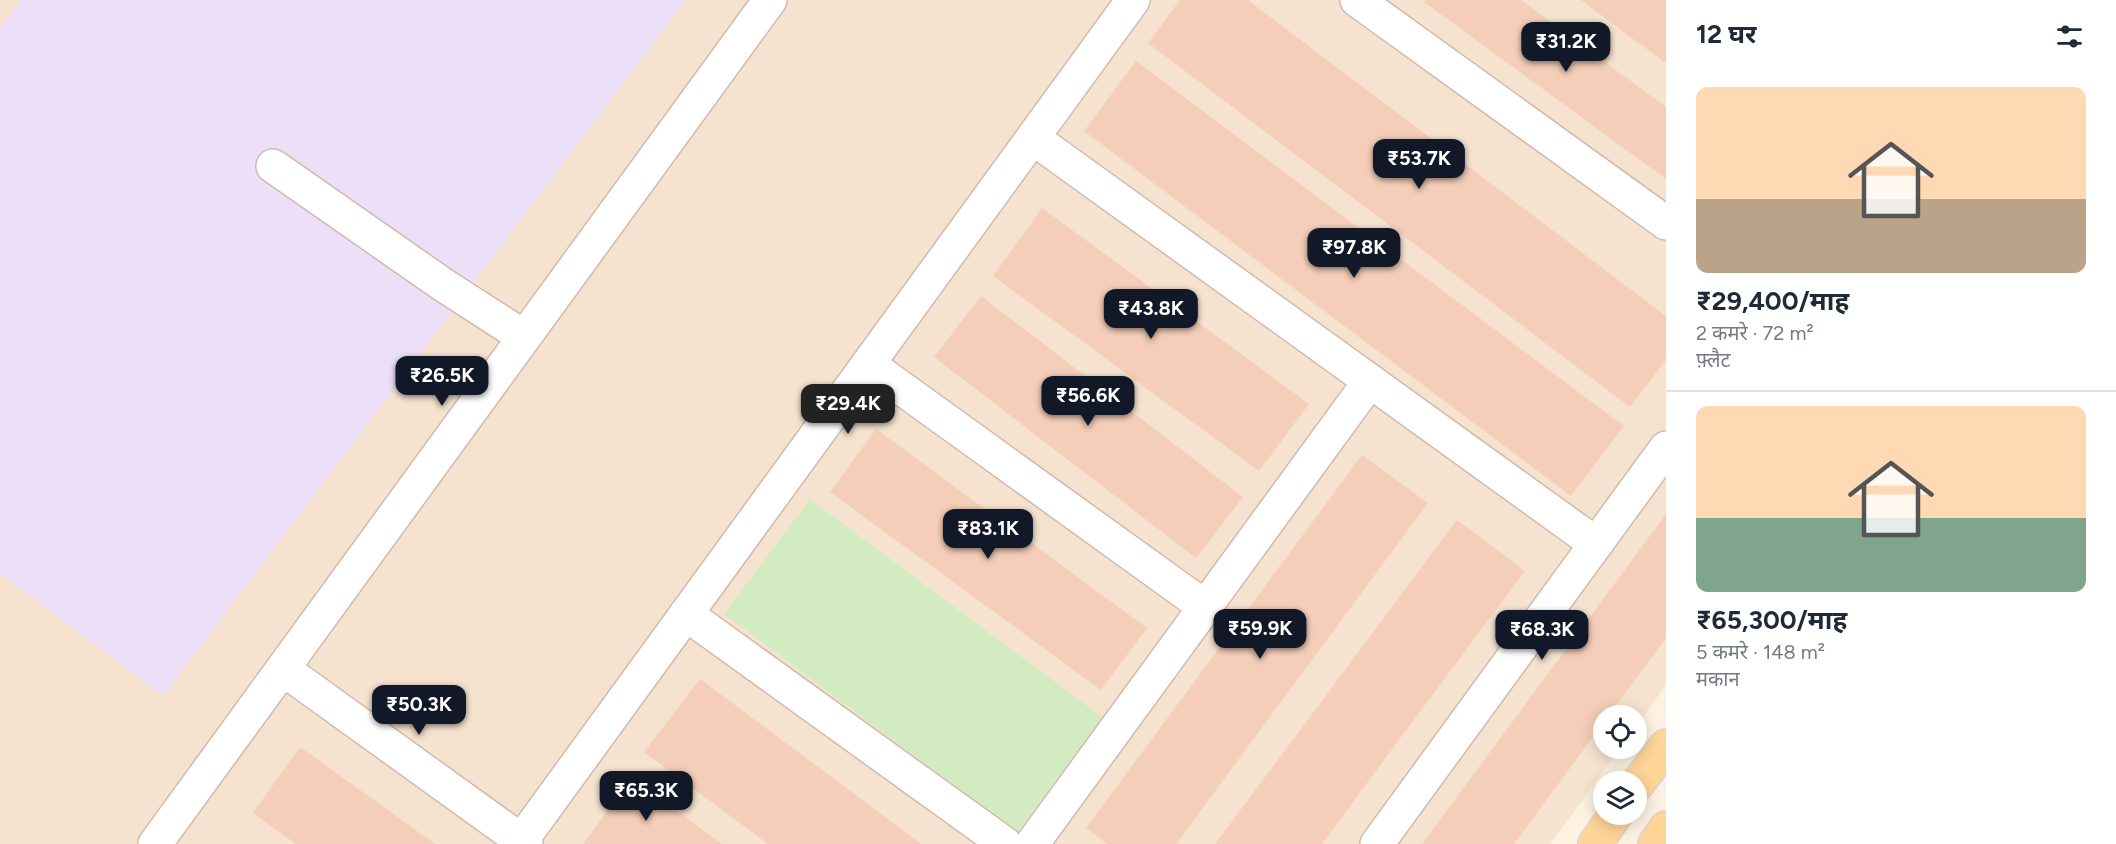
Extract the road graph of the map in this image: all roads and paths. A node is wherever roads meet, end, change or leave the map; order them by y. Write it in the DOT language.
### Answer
graph roads {
  1 [pos="770,0"];
  2 [pos="1134,0"];
  3 [pos="1368,3"];
  4 [pos="1033,138"];
  5 [pos="273,166"];
  6 [pos="1666,223"];
  7 [pos="524,337"];
  8 [pos="868,364"];
  9 [pos="1370,381"];
  10 [pos="1666,448"];
  11 [pos="1596,544"];
  12 [pos="1205,607"];
  13 [pos="686,614"];
  14 [pos="283,669"];
  15 [pos="1666,746"];
  16 [pos="1647,771"];
  17 [pos="1608,825"];
  18 [pos="1666,828"];
  19 [pos="524,842"];
  20 [pos="155,844"];
  21 [pos="1005,844"];
  22 [pos="1032,844"];
  23 [pos="1377,844"];
  24 [pos="1595,844"];
  25 [pos="1655,844"];
  1 -- 7 [label="street"];
  2 -- 4 [label="street"];
  3 -- 6 [label="street"];
  4 -- 8 [label="street"];
  4 -- 9 [label="street"];
  5 -- 7 [label="street"];
  7 -- 14 [label="street"];
  8 -- 12 [label="street"];
  8 -- 13 [label="street"];
  9 -- 11 [label="street"];
  9 -- 12 [label="street"];
  10 -- 11 [label="street"];
  11 -- 23 [label="street"];
  12 -- 22 [label="street"];
  13 -- 19 [label="street"];
  13 -- 21 [label="street"];
  14 -- 19 [label="street"];
  14 -- 20 [label="street"];
  15 -- 16 [label="main road"];
  17 -- 24 [label="main road"];
  18 -- 25 [label="main road"];
}
